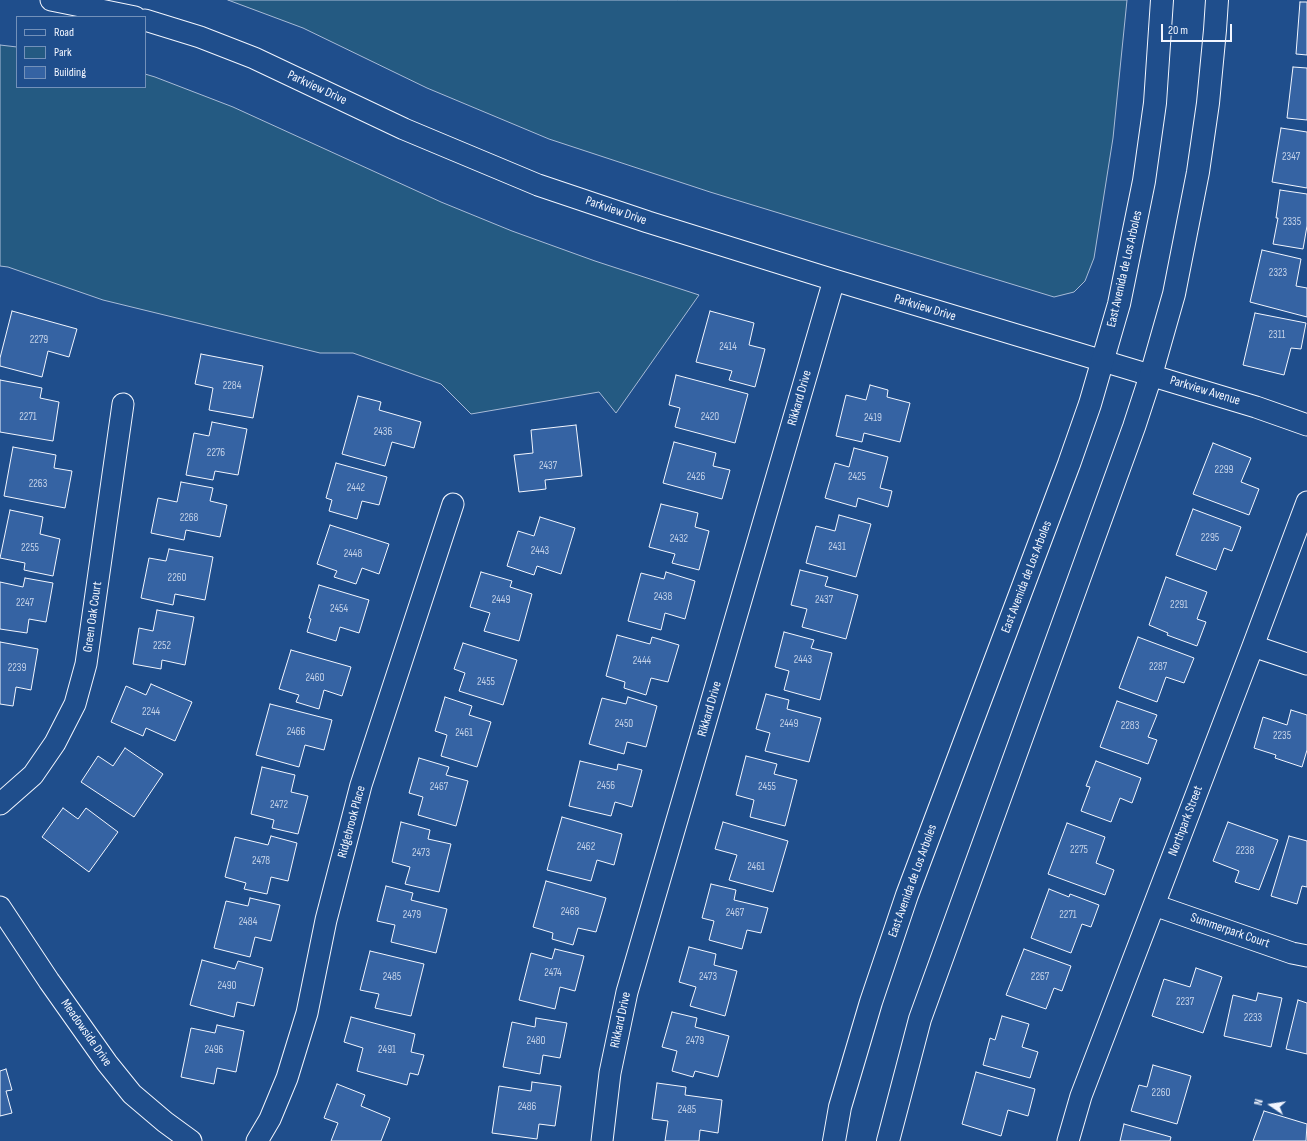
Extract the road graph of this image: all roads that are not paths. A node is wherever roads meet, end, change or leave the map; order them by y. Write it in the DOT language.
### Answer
graph roads {
  1 [pos="51,0"];
  2 [pos="1162,0"];
  3 [pos="1217,0"];
  4 [pos="130,16"];
  5 [pos="146,20"];
  6 [pos="834,280"];
  7 [pos="1102,362"];
  8 [pos="1152,375"];
  9 [pos="123,404"];
  10 [pos="1307,425"];
  11 [pos="1307,502"];
  12 [pos="453,504"];
  13 [pos="1253,646"];
  14 [pos="1307,664"];
  15 [pos="0,804"];
  16 [pos="1154,905"];
  17 [pos="0,907"];
  18 [pos="1307,956"];
  19 [pos="191,1141"];
  20 [pos="257,1141"];
  21 [pos="602,1141"];
  22 [pos="834,1141"];
  23 [pos="888,1141"];
  24 [pos="1068,1141"];
  1 -- 4 [label="street"];
  2 -- 7 [label="main road, East Avenida de Los Arboles"];
  3 -- 8 [label="main road"];
  5 -- 6 [label="street, Parkview Drive"];
  6 -- 7 [label="street, Parkview Drive"];
  6 -- 21 [label="street, Rikkard Drive"];
  7 -- 8 [label="street, Parkview Avenue"];
  7 -- 22 [label="main road, East Avenida de Los Arboles"];
  8 -- 10 [label="street, Parkview Avenue"];
  8 -- 23 [label="main road"];
  9 -- 15 [label="street, Green Oak Court"];
  11 -- 13 [label="street, Northpark Street"];
  12 -- 20 [label="street, Ridgebrook Place"];
  13 -- 14 [label="street"];
  13 -- 16 [label="street, Northpark Street"];
  16 -- 18 [label="street, Summerpark Court"];
  16 -- 24 [label="street, Northpark Street"];
  17 -- 19 [label="street, Meadowside Drive"];
}
